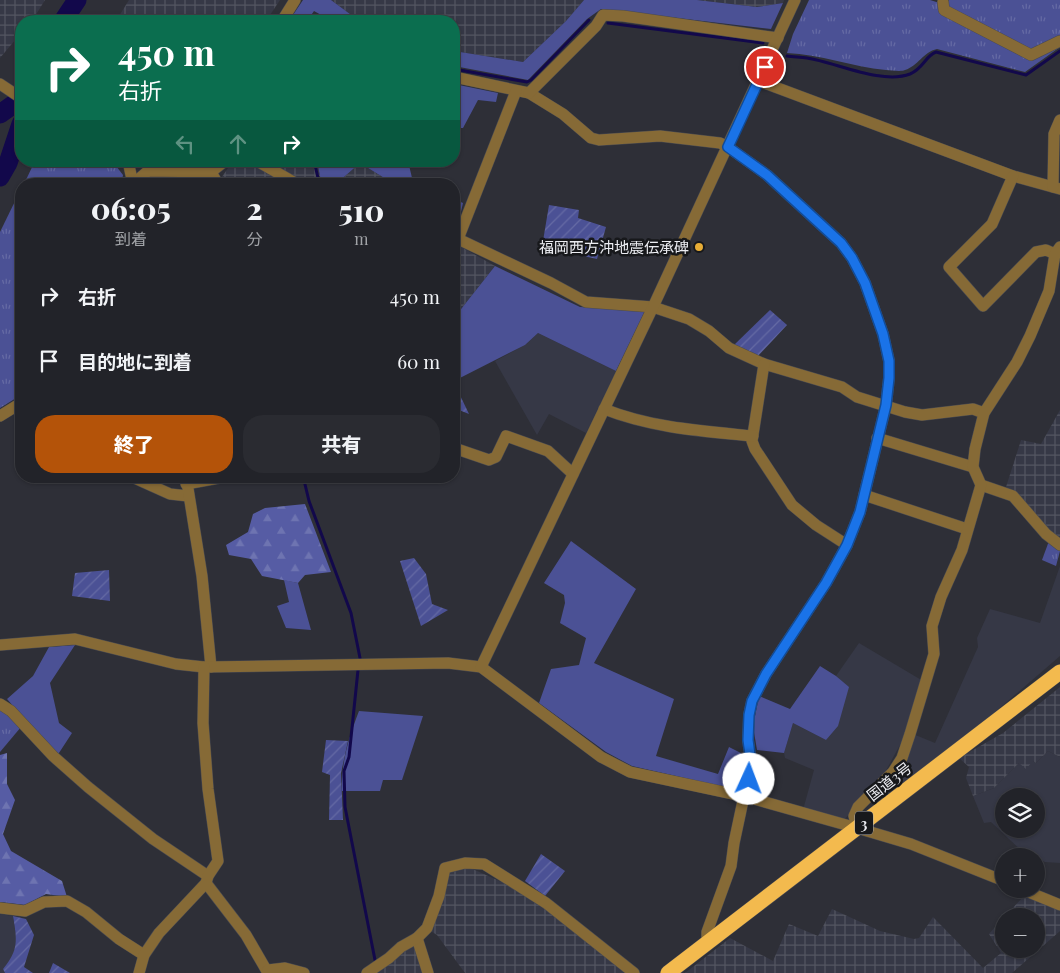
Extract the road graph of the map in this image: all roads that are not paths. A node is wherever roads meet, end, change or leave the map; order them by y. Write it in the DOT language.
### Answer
graph roads {
  1 [pos="296,0"];
  2 [pos="795,0"];
  3 [pos="942,1"];
  4 [pos="286,15"];
  5 [pos="778,38"];
  6 [pos="1060,41"];
  7 [pos="460,78"];
  8 [pos="759,81"];
  9 [pos="0,84"];
  10 [pos="516,91"];
  11 [pos="529,93"];
  12 [pos="15,94"];
  13 [pos="1060,120"];
  14 [pos="728,147"];
  15 [pos="217,167"];
  16 [pos="267,167"];
  17 [pos="211,172"];
  18 [pos="1012,176"];
  19 [pos="140,178"];
  20 [pos="214,178"];
  21 [pos="287,178"];
  22 [pos="1056,188"];
  23 [pos="460,234"];
  24 [pos="460,240"];
  25 [pos="1058,250"];
  26 [pos="653,307"];
  27 [pos="764,364"];
  28 [pos="886,405"];
  29 [pos="15,407"];
  30 [pos="604,409"];
  31 [pos="984,412"];
  32 [pos="0,416"];
  33 [pos="753,436"];
  34 [pos="878,438"];
  35 [pos="460,450"];
  36 [pos="973,467"];
  37 [pos="573,474"];
  38 [pos="146,483"];
  39 [pos="187,485"];
  40 [pos="980,485"];
  41 [pos="864,495"];
  42 [pos="967,529"];
  43 [pos="847,545"];
  44 [pos="1060,545"];
  45 [pos="0,645"];
  46 [pos="208,667"];
  47 [pos="481,667"];
  48 [pos="1060,672"];
  49 [pos="0,704"];
  50 [pos="746,796"];
  51 [pos="857,828"];
  52 [pos="995,877"];
  53 [pos="207,879"];
  54 [pos="1043,898"];
  55 [pos="1060,905"];
  56 [pos="0,908"];
  57 [pos="417,938"];
  58 [pos="707,943"];
  59 [pos="144,955"];
  60 [pos="268,972"];
  61 [pos="139,973"];
  62 [pos="304,973"];
  63 [pos="367,973"];
  64 [pos="428,973"];
  65 [pos="634,973"];
  66 [pos="668,973"];
  1 -- 4 [label="street"];
  2 -- 5 [label="street"];
  3 -- 6 [label="street"];
  5 -- 8 [label="street"];
  5 -- 11 [label="street"];
  7 -- 10 [label="street"];
  8 -- 14 [label="street"];
  8 -- 18 [label="street"];
  9 -- 12 [label="street"];
  10 -- 11 [label="street"];
  10 -- 23 [label="street"];
  11 -- 14 [label="street"];
  13 -- 22 [label="street"];
  14 -- 26 [label="street"];
  14 -- 28 [label="street"];
  15 -- 17 [label="street"];
  16 -- 21 [label="street"];
  17 -- 19 [label="street"];
  17 -- 20 [label="street"];
  18 -- 22 [label="street"];
  18 -- 25 [label="street"];
  24 -- 26 [label="street"];
  25 -- 31 [label="street"];
  26 -- 27 [label="street"];
  26 -- 30 [label="street"];
  27 -- 28 [label="street"];
  27 -- 33 [label="street"];
  28 -- 31 [label="street"];
  28 -- 34 [label="street"];
  29 -- 32 [label="street"];
  30 -- 33 [label="street"];
  30 -- 37 [label="street"];
  31 -- 36 [label="street"];
  33 -- 43 [label="street"];
  34 -- 36 [label="street"];
  34 -- 41 [label="street"];
  35 -- 37 [label="street"];
  36 -- 40 [label="street"];
  37 -- 47 [label="street"];
  38 -- 39 [label="street"];
  39 -- 46 [label="street"];
  40 -- 42 [label="street"];
  40 -- 44 [label="street"];
  41 -- 42 [label="street"];
  41 -- 43 [label="street"];
  42 -- 51 [label="street"];
  43 -- 50 [label="street"];
  45 -- 46 [label="street"];
  46 -- 47 [label="street"];
  46 -- 53 [label="street"];
  47 -- 50 [label="street"];
  48 -- 51 [label="highway, 国道3号 / 3"];
  49 -- 53 [label="street"];
  50 -- 51 [label="street"];
  50 -- 58 [label="street"];
  51 -- 52 [label="street"];
  51 -- 58 [label="highway, 国道3号 / 3"];
  53 -- 59 [label="street"];
  53 -- 60 [label="street"];
  54 -- 55 [label="street"];
  56 -- 59 [label="street"];
  57 -- 63 [label="street"];
  57 -- 64 [label="street"];
  57 -- 65 [label="street"];
  58 -- 66 [label="highway, 国道3号 / 3"];
  59 -- 61 [label="street"];
  60 -- 62 [label="street"];
}
